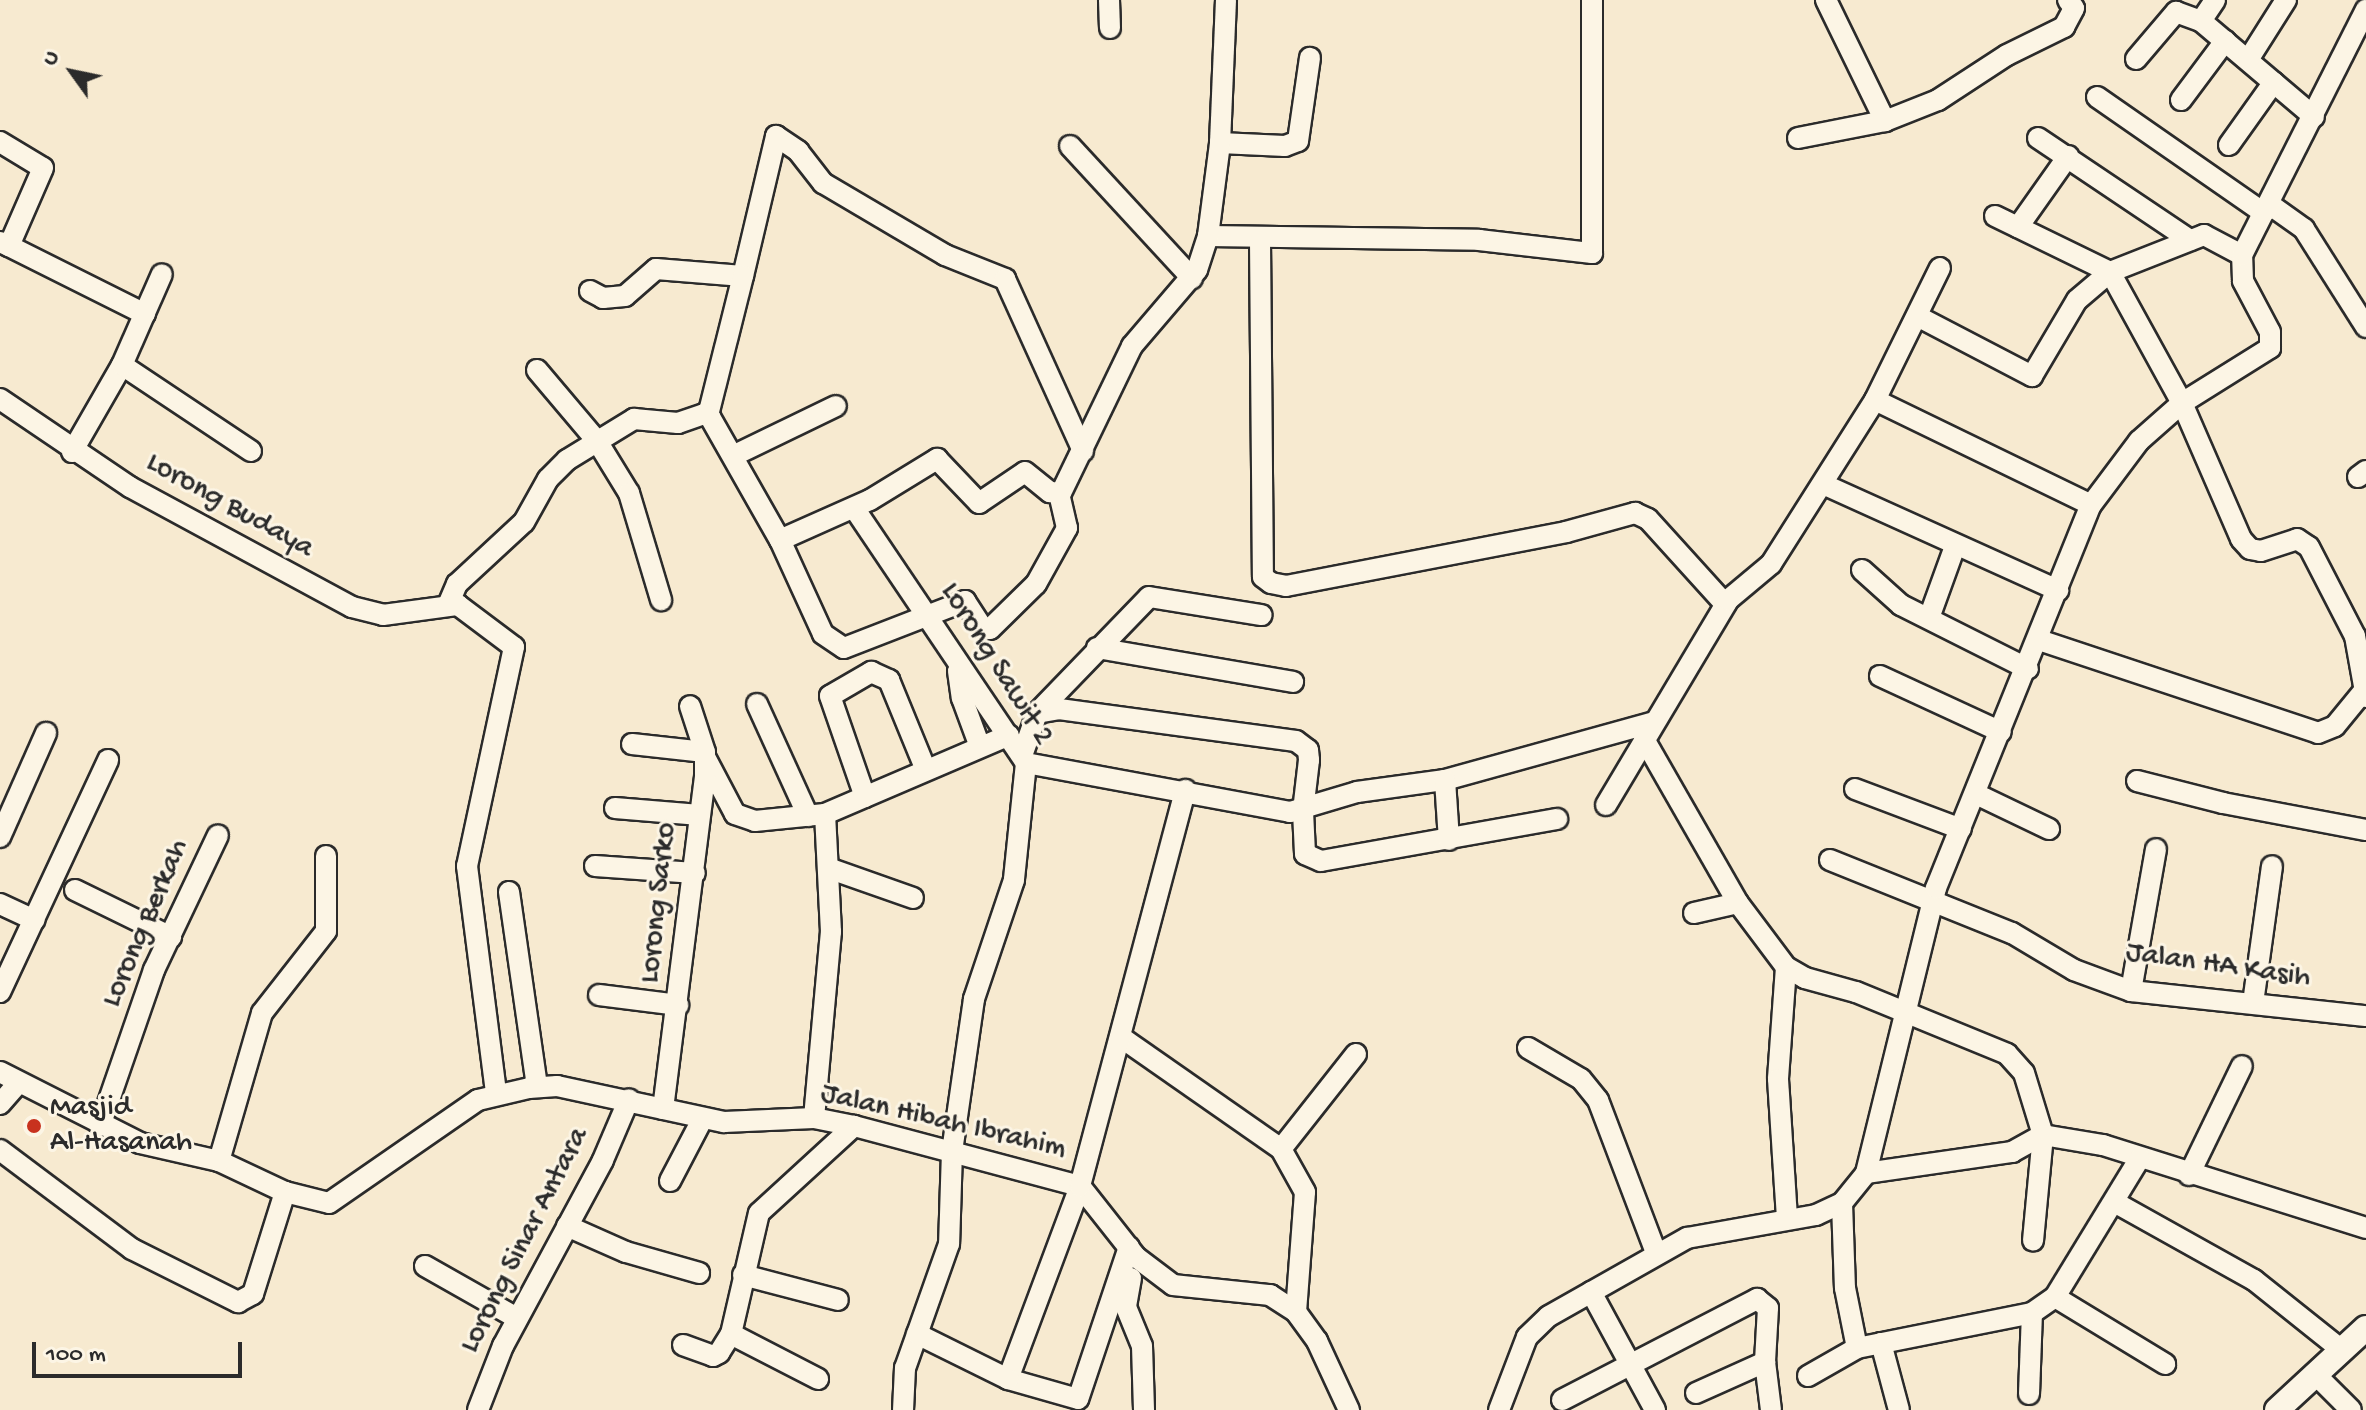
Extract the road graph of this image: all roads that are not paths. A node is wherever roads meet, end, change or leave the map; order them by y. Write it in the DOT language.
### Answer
graph roads {
  1 [pos="1109,0"];
  2 [pos="1226,0"];
  3 [pos="1592,0"];
  4 [pos="1826,0"];
  5 [pos="2068,0"];
  6 [pos="2215,0"];
  7 [pos="2286,0"];
  8 [pos="2366,10"];
  9 [pos="2201,21"];
  10 [pos="1110,28"];
  11 [pos="2225,41"];
  12 [pos="1310,58"];
  13 [pos="2136,59"];
  14 [pos="2248,60"];
  15 [pos="2274,82"];
  16 [pos="2097,97"];
  17 [pos="2181,100"];
  18 [pos="2314,117"];
  19 [pos="1885,121"];
  20 [pos="1798,138"];
  21 [pos="2038,138"];
  22 [pos="0,142"];
  23 [pos="1220,143"];
  24 [pos="2229,145"];
  25 [pos="1070,146"];
  26 [pos="2068,156"];
  27 [pos="2266,209"];
  28 [pos="1995,216"];
  29 [pos="2018,227"];
  30 [pos="1208,236"];
  31 [pos="2190,240"];
  32 [pos="1260,241"];
  33 [pos="5,244"];
  34 [pos="2242,255"];
  35 [pos="1940,268"];
  36 [pos="2110,272"];
  37 [pos="162,274"];
  38 [pos="743,276"];
  39 [pos="1192,278"];
  40 [pos="590,291"];
  41 [pos="145,314"];
  42 [pos="1917,316"];
  43 [pos="2366,327"];
  44 [pos="122,365"];
  45 [pos="537,370"];
  46 [pos="0,399"];
  47 [pos="1875,400"];
  48 [pos="2182,403"];
  49 [pos="836,406"];
  50 [pos="708,415"];
  51 [pos="597,441"];
  52 [pos="251,451"];
  53 [pos="1083,451"];
  54 [pos="72,452"];
  55 [pos="735,455"];
  56 [pos="1825,485"];
  57 [pos="1059,494"];
  58 [pos="2091,505"];
  59 [pos="854,508"];
  60 [pos="780,540"];
  61 [pos="1955,546"];
  62 [pos="1862,570"];
  63 [pos="2058,590"];
  64 [pos="661,600"];
  65 [pos="1725,604"];
  66 [pos="448,605"];
  67 [pos="1262,615"];
  68 [pos="930,616"];
  69 [pos="1929,618"];
  70 [pos="2361,633"];
  71 [pos="2039,640"];
  72 [pos="1097,648"];
  73 [pos="958,667"];
  74 [pos="2028,669"];
  75 [pos="1880,676"];
  76 [pos="1293,682"];
  77 [pos="2364,695"];
  78 [pos="757,704"];
  79 [pos="690,706"];
  80 [pos="1037,713"];
  81 [pos="1649,731"];
  82 [pos="2001,732"];
  83 [pos="46,733"];
  84 [pos="1009,735"];
  85 [pos="632,744"];
  86 [pos="980,747"];
  87 [pos="705,755"];
  88 [pos="1024,758"];
  89 [pos="108,760"];
  90 [pos="926,770"];
  91 [pos="1445,780"];
  92 [pos="2137,781"];
  93 [pos="1855,789"];
  94 [pos="1185,790"];
  95 [pos="1976,794"];
  96 [pos="865,797"];
  97 [pos="1606,805"];
  98 [pos="615,808"];
  99 [pos="1303,811"];
  100 [pos="700,815"];
  101 [pos="817,815"];
  102 [pos="1557,819"];
  103 [pos="1961,829"];
  104 [pos="2049,829"];
  105 [pos="2366,830"];
  106 [pos="218,835"];
  107 [pos="0,837"];
  108 [pos="1449,840"];
  109 [pos="2156,849"];
  110 [pos="326,856"];
  111 [pos="1830,860"];
  112 [pos="595,866"];
  113 [pos="2272,866"];
  114 [pos="828,868"];
  115 [pos="695,873"];
  116 [pos="75,890"];
  117 [pos="509,892"];
  118 [pos="913,898"];
  119 [pos="1738,903"];
  120 [pos="0,904"];
  121 [pos="1935,904"];
  122 [pos="1694,913"];
  123 [pos="35,920"];
  124 [pos="171,937"];
  125 [pos="1786,967"];
  126 [pos="2131,991"];
  127 [pos="0,992"];
  128 [pos="599,995"];
  129 [pos="2253,1003"];
  130 [pos="678,1005"];
  131 [pos="1904,1011"];
  132 [pos="2366,1016"];
  133 [pos="1122,1038"];
  134 [pos="1528,1048"];
  135 [pos="1356,1054"];
  136 [pos="2242,1066"];
  137 [pos="9,1077"];
  138 [pos="537,1087"];
  139 [pos="496,1093"];
  140 [pos="629,1099"];
  141 [pos="0,1104"];
  142 [pos="663,1109"];
  143 [pos="703,1118"];
  144 [pos="814,1118"];
  145 [pos="100,1126"];
  146 [pos="854,1126"];
  147 [pos="2043,1135"];
  148 [pos="1281,1149"];
  149 [pos="0,1150"];
  150 [pos="952,1151"];
  151 [pos="2140,1158"];
  152 [pos="219,1161"];
  153 [pos="1866,1173"];
  154 [pos="2189,1175"];
  155 [pos="670,1181"];
  156 [pos="1080,1186"];
  157 [pos="285,1192"];
  158 [pos="1842,1203"];
  159 [pos="2116,1203"];
  160 [pos="1787,1218"];
  161 [pos="567,1226"];
  162 [pos="2366,1228"];
  163 [pos="2033,1241"];
  164 [pos="1133,1252"];
  165 [pos="1656,1253"];
  166 [pos="425,1266"];
  167 [pos="699,1273"];
  168 [pos="743,1275"];
  169 [pos="1591,1292"];
  170 [pos="2055,1297"];
  171 [pos="838,1300"];
  172 [pos="1296,1312"];
  173 [pos="2032,1313"];
  174 [pos="517,1318"];
  175 [pos="2366,1328"];
  176 [pos="731,1334"];
  177 [pos="917,1334"];
  178 [pos="1881,1343"];
  179 [pos="683,1345"];
  180 [pos="1857,1348"];
  181 [pos="2343,1351"];
  182 [pos="1765,1362"];
  183 [pos="1629,1363"];
  184 [pos="2165,1364"];
  185 [pos="2316,1375"];
  186 [pos="1808,1376"];
  187 [pos="818,1379"];
  188 [pos="1008,1379"];
  189 [pos="1696,1393"];
  190 [pos="2029,1394"];
  191 [pos="1562,1400"];
  192 [pos="478,1410"];
  193 [pos="903,1410"];
  194 [pos="1144,1410"];
  195 [pos="1349,1410"];
  196 [pos="1499,1410"];
  197 [pos="1655,1410"];
  198 [pos="1771,1410"];
  199 [pos="1899,1410"];
  200 [pos="2277,1410"];
  201 [pos="2351,1410"];
  1 -- 10 [label="street"];
  2 -- 23 [label="street"];
  3 -- 32 [label="street"];
  4 -- 19 [label="street"];
  5 -- 19 [label="street"];
  6 -- 9 [label="street"];
  7 -- 14 [label="street"];
  8 -- 18 [label="street"];
  9 -- 11 [label="street"];
  9 -- 13 [label="street"];
  11 -- 14 [label="street"];
  11 -- 17 [label="street"];
  12 -- 23 [label="street"];
  14 -- 15 [label="street"];
  15 -- 18 [label="street"];
  15 -- 24 [label="street"];
  16 -- 27 [label="street"];
  18 -- 27 [label="street"];
  19 -- 20 [label="street"];
  21 -- 26 [label="street"];
  22 -- 33 [label="street"];
  23 -- 30 [label="street"];
  25 -- 39 [label="street"];
  26 -- 29 [label="street"];
  26 -- 31 [label="street"];
  27 -- 34 [label="street"];
  27 -- 43 [label="street"];
  28 -- 29 [label="street"];
  29 -- 36 [label="street"];
  30 -- 32 [label="street"];
  30 -- 39 [label="street"];
  31 -- 34 [label="street"];
  31 -- 36 [label="street"];
  32 -- 65 [label="street"];
  33 -- 41 [label="street"];
  34 -- 48 [label="street"];
  35 -- 42 [label="street"];
  36 -- 42 [label="street"];
  36 -- 48 [label="street"];
  37 -- 41 [label="street"];
  38 -- 40 [label="street"];
  38 -- 50 [label="street"];
  38 -- 53 [label="street"];
  39 -- 53 [label="street"];
  41 -- 44 [label="street"];
  42 -- 47 [label="street"];
  44 -- 52 [label="street"];
  44 -- 54 [label="street"];
  45 -- 51 [label="street"];
  46 -- 54 [label="street, Lorong Budaya"];
  47 -- 56 [label="street"];
  47 -- 58 [label="street"];
  48 -- 58 [label="street"];
  48 -- 70 [label="street"];
  49 -- 55 [label="street"];
  50 -- 51 [label="street"];
  50 -- 55 [label="street"];
  51 -- 64 [label="street"];
  51 -- 66 [label="street"];
  53 -- 57 [label="street"];
  54 -- 66 [label="street, Lorong Budaya"];
  55 -- 60 [label="street"];
  56 -- 61 [label="street"];
  56 -- 65 [label="street"];
  57 -- 59 [label="street"];
  57 -- 68 [label="street"];
  58 -- 63 [label="street"];
  59 -- 60 [label="street"];
  59 -- 68 [label="street, Lorong Sawit 2"];
  60 -- 68 [label="street"];
  61 -- 63 [label="street"];
  61 -- 69 [label="street"];
  62 -- 69 [label="street"];
  63 -- 71 [label="street"];
  65 -- 81 [label="street"];
  66 -- 139 [label="street"];
  67 -- 72 [label="street"];
  68 -- 73 [label="street, Lorong Sawit 2"];
  69 -- 74 [label="street"];
  70 -- 77 [label="street"];
  71 -- 74 [label="street"];
  71 -- 77 [label="street"];
  72 -- 76 [label="street"];
  72 -- 80 [label="street"];
  73 -- 84 [label="street, Lorong Sawit 2"];
  73 -- 86 [label="street"];
  74 -- 82 [label="street"];
  75 -- 82 [label="street"];
  78 -- 101 [label="street"];
  79 -- 87 [label="street, Lorong Sarko"];
  80 -- 88 [label="street"];
  80 -- 99 [label="street"];
  81 -- 91 [label="street"];
  81 -- 97 [label="street"];
  81 -- 119 [label="street"];
  82 -- 95 [label="street"];
  83 -- 107 [label="street"];
  84 -- 86 [label="street"];
  84 -- 88 [label="street, Lorong Sawit 2"];
  85 -- 87 [label="street"];
  86 -- 90 [label="street"];
  87 -- 100 [label="street, Lorong Sarko"];
  87 -- 101 [label="street"];
  88 -- 94 [label="street"];
  88 -- 150 [label="street, Lorong Sawit 2"];
  89 -- 123 [label="street"];
  90 -- 96 [label="street"];
  90 -- 96 [label="street"];
  91 -- 99 [label="street"];
  91 -- 108 [label="street"];
  92 -- 105 [label="street"];
  93 -- 103 [label="street"];
  94 -- 99 [label="street"];
  94 -- 133 [label="street"];
  95 -- 103 [label="street"];
  95 -- 104 [label="street"];
  96 -- 101 [label="street"];
  98 -- 100 [label="street"];
  99 -- 108 [label="street"];
  100 -- 115 [label="street, Lorong Sarko"];
  101 -- 114 [label="street"];
  102 -- 108 [label="street"];
  103 -- 121 [label="street"];
  106 -- 124 [label="street, Lorong Berkah"];
  109 -- 126 [label="street"];
  110 -- 152 [label="street"];
  111 -- 121 [label="street, Jalan HA Kasih"];
  112 -- 115 [label="street"];
  113 -- 129 [label="street"];
  114 -- 118 [label="street"];
  114 -- 144 [label="street"];
  115 -- 130 [label="street, Lorong Sarko"];
  116 -- 124 [label="street"];
  117 -- 138 [label="street"];
  119 -- 122 [label="street"];
  119 -- 125 [label="street"];
  120 -- 123 [label="street"];
  121 -- 126 [label="street, Jalan HA Kasih"];
  121 -- 131 [label="street"];
  123 -- 127 [label="street"];
  124 -- 145 [label="street, Lorong Berkah"];
  125 -- 131 [label="street"];
  125 -- 160 [label="street"];
  126 -- 129 [label="street, Jalan HA Kasih"];
  128 -- 130 [label="street"];
  129 -- 132 [label="street, Jalan HA Kasih"];
  130 -- 142 [label="street, Lorong Sarko"];
  131 -- 147 [label="street"];
  131 -- 153 [label="street"];
  133 -- 148 [label="street"];
  133 -- 156 [label="street"];
  134 -- 165 [label="street"];
  135 -- 148 [label="street"];
  136 -- 154 [label="street"];
  137 -- 141 [label="street"];
  137 -- 145 [label="street, Jalan Hibah Ibrahim"];
  138 -- 139 [label="street, Jalan Hibah Ibrahim"];
  138 -- 140 [label="street, Jalan Hibah Ibrahim"];
  139 -- 157 [label="street, Jalan Hibah Ibrahim"];
  140 -- 142 [label="street, Jalan Hibah Ibrahim"];
  140 -- 161 [label="street, Lorong Sinar Antara"];
  142 -- 143 [label="street, Jalan Hibah Ibrahim"];
  143 -- 144 [label="street, Jalan Hibah Ibrahim"];
  143 -- 155 [label="street"];
  144 -- 146 [label="street, Jalan Hibah Ibrahim"];
  145 -- 152 [label="street, Jalan Hibah Ibrahim"];
  146 -- 150 [label="street, Jalan Hibah Ibrahim"];
  146 -- 168 [label="street"];
  147 -- 151 [label="street"];
  147 -- 153 [label="street"];
  147 -- 163 [label="street"];
  148 -- 172 [label="street"];
  149 -- 157 [label="street"];
  150 -- 156 [label="street, Jalan Hibah Ibrahim"];
  150 -- 177 [label="street, Lorong Sawit 2"];
  151 -- 154 [label="street"];
  151 -- 159 [label="street"];
  152 -- 157 [label="street, Jalan Hibah Ibrahim"];
  153 -- 158 [label="street"];
  154 -- 162 [label="street"];
  156 -- 164 [label="street, Jalan Hibah Ibrahim"];
  156 -- 188 [label="street"];
  158 -- 160 [label="street"];
  158 -- 180 [label="street"];
  159 -- 170 [label="street"];
  159 -- 181 [label="street"];
  160 -- 165 [label="street"];
  161 -- 167 [label="street"];
  161 -- 174 [label="street, Lorong Sinar Antara"];
  164 -- 172 [label="street, Jalan Hibah Ibrahim"];
  164 -- 188 [label="street"];
  164 -- 194 [label="street"];
  165 -- 169 [label="street"];
  166 -- 174 [label="street"];
  168 -- 171 [label="street"];
  168 -- 176 [label="street"];
  169 -- 183 [label="street"];
  169 -- 196 [label="street"];
  170 -- 173 [label="street"];
  170 -- 184 [label="street"];
  172 -- 195 [label="street, Jalan Hibah Ibrahim"];
  173 -- 178 [label="street"];
  173 -- 190 [label="street"];
  174 -- 192 [label="street, Lorong Sinar Antara"];
  175 -- 181 [label="main road"];
  176 -- 179 [label="street"];
  176 -- 187 [label="street"];
  177 -- 188 [label="street"];
  177 -- 193 [label="street, Lorong Sawit 2"];
  178 -- 180 [label="street"];
  178 -- 199 [label="street"];
  180 -- 186 [label="street"];
  181 -- 185 [label="main road"];
  182 -- 183 [label="street"];
  182 -- 189 [label="street"];
  182 -- 198 [label="street"];
  183 -- 191 [label="street"];
  183 -- 197 [label="street"];
  185 -- 200 [label="main road"];
  185 -- 201 [label="street"];
}
